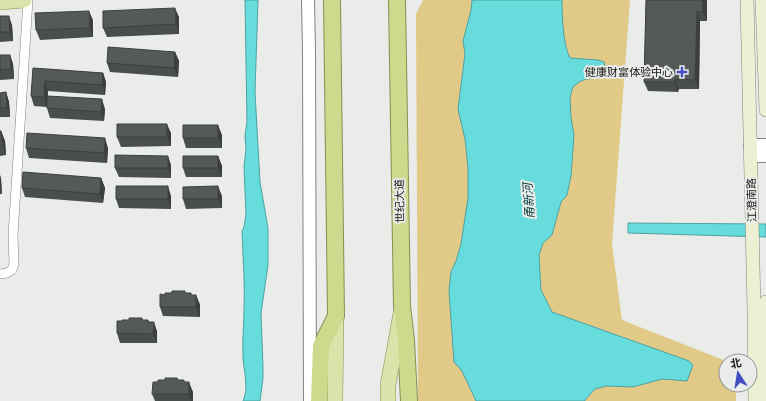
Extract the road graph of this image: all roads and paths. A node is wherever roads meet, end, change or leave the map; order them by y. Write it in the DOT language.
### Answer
graph roads {
  1 [pos="24,0"];
  2 [pos="28,0"];
  3 [pos="308,0"];
  4 [pos="332,0"];
  5 [pos="397,0"];
  6 [pos="747,0"];
  7 [pos="762,0"];
  8 [pos="0,2"];
  9 [pos="766,110"];
  10 [pos="766,145"];
  11 [pos="750,150"];
  12 [pos="766,156"];
  13 [pos="0,274"];
  14 [pos="766,302"];
  15 [pos="402,306"];
  16 [pos="762,309"];
  17 [pos="321,401"];
  18 [pos="388,401"];
  19 [pos="409,401"];
  20 [pos="755,401"];
  21 [pos="765,401"];
  1 -- 8 [label="main road"];
  2 -- 13 [label="street"];
  3 -- 17 [label="street"];
  4 -- 17 [label="highway"];
  5 -- 15 [label="highway, 世纪大道"];
  6 -- 11 [label="main road, 江澄南路"];
  7 -- 9 [label="main road"];
  10 -- 11 [label="street"];
  11 -- 12 [label="street"];
  11 -- 16 [label="main road, 江澄南路"];
  14 -- 16 [label="main road, 江澄南路"];
  15 -- 18 [label="main road, 世纪大道"];
  15 -- 19 [label="highway"];
  16 -- 20 [label="main road, 江澄南路"];
  16 -- 21 [label="main road, 江澄南路"];
}
